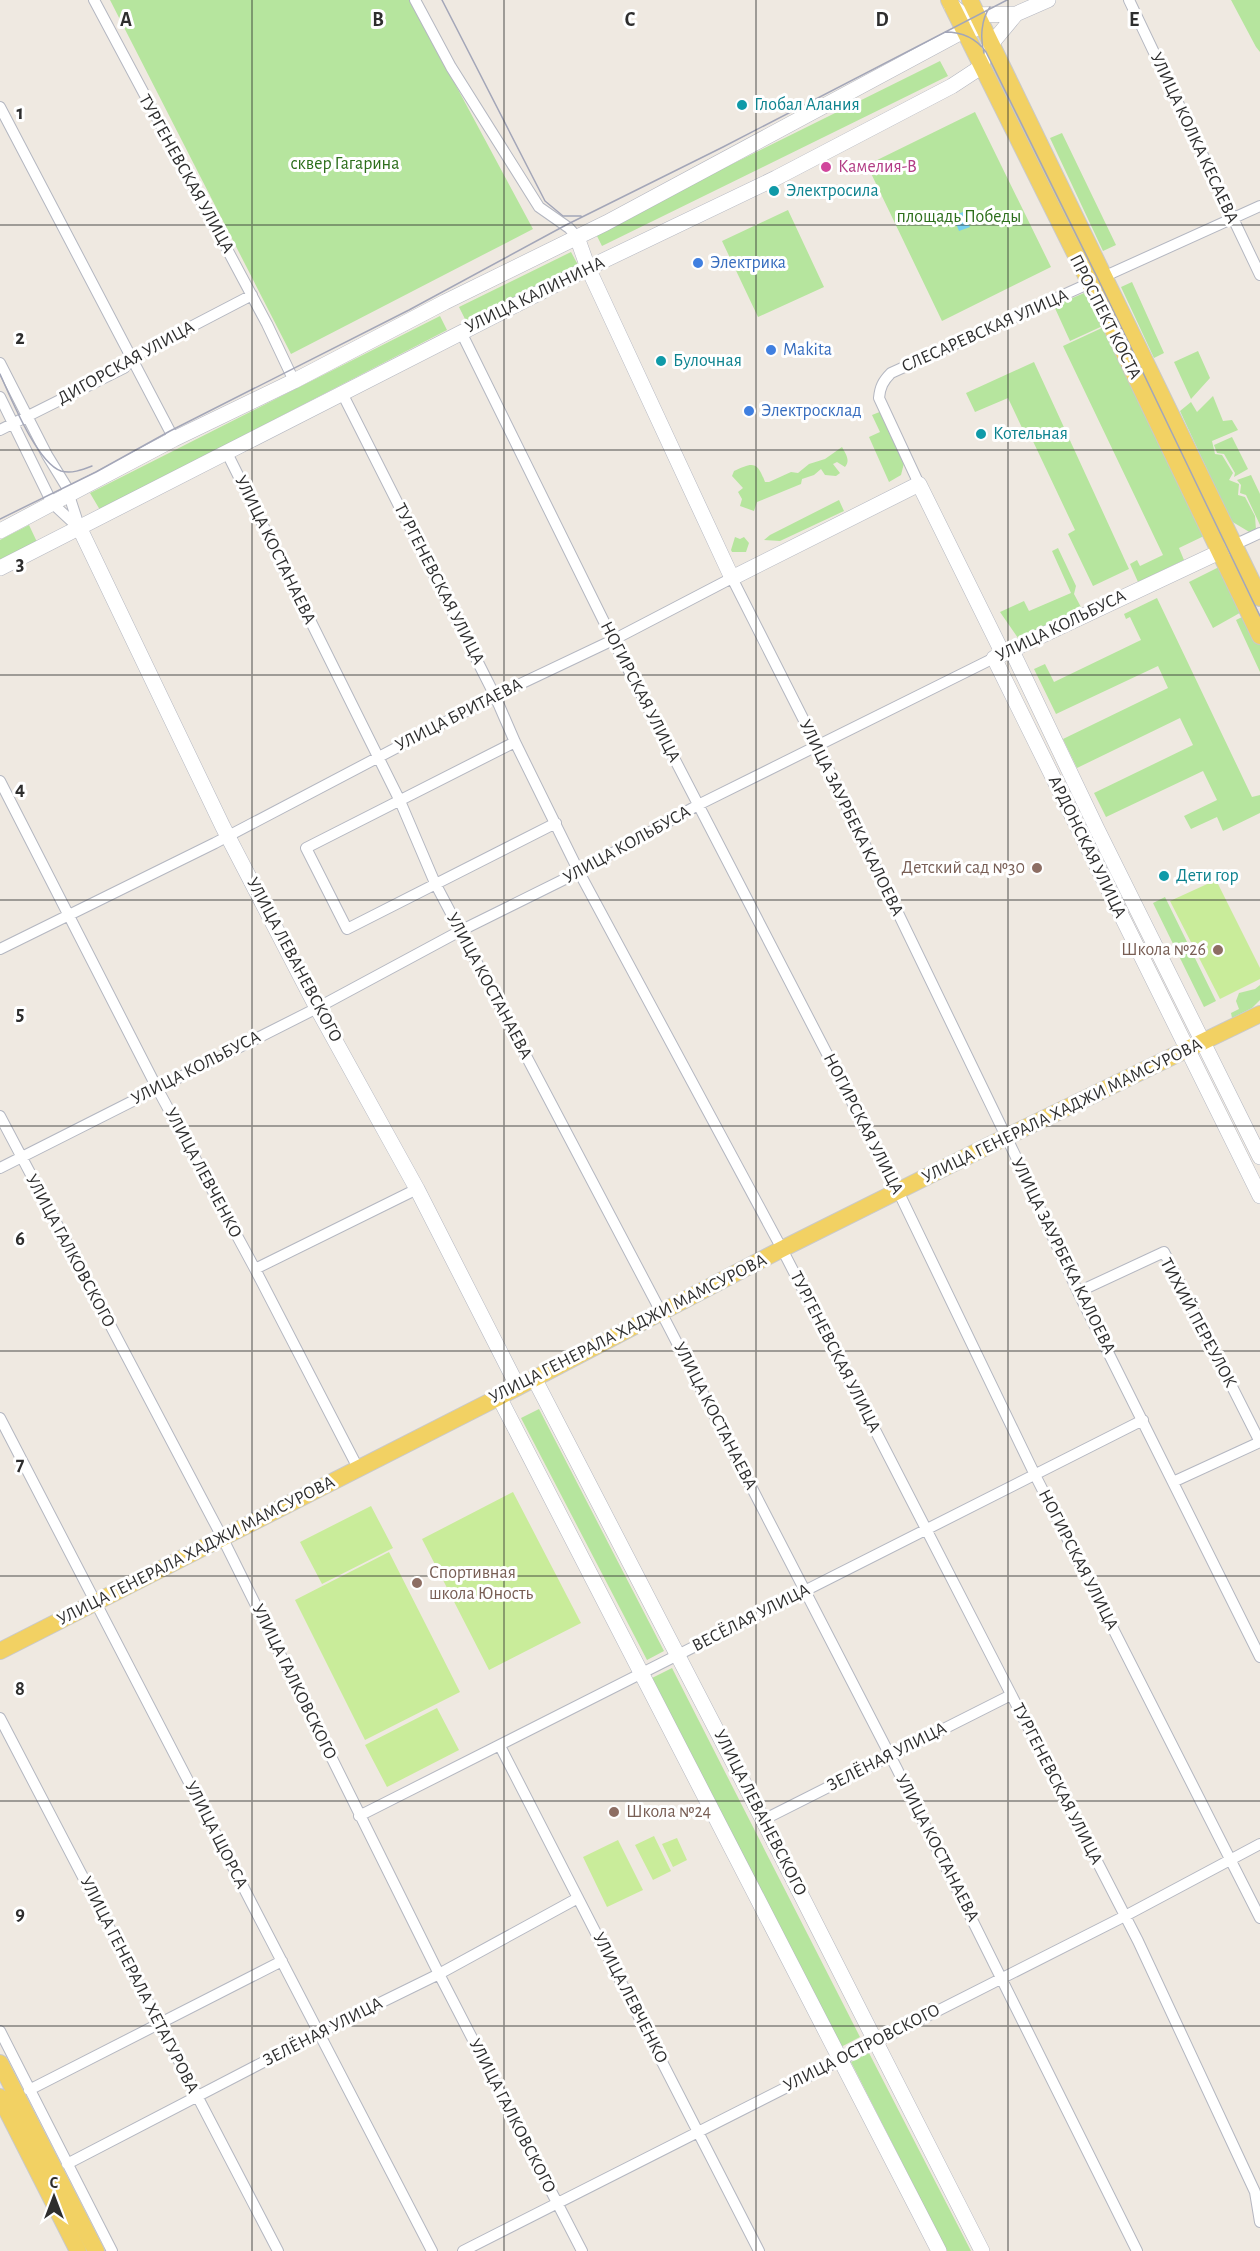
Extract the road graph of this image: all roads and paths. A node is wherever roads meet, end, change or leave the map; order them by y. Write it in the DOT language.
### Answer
graph roads {
  1 [pos="94,0"];
  2 [pos="416,0"];
  3 [pos="1048,0"];
  4 [pos="1129,0"];
  5 [pos="950,2"];
  6 [pos="973,11"];
  7 [pos="1016,14"];
  8 [pos="989,40"];
  9 [pos="981,67"];
  10 [pos="0,107"];
  11 [pos="1260,206"];
  12 [pos="1232,218"];
  13 [pos="577,237"];
  14 [pos="588,268"];
  15 [pos="1260,275"];
  16 [pos="1104,276"];
  17 [pos="1088,283"];
  18 [pos="252,295"];
  19 [pos="461,332"];
  20 [pos="131,358"];
  21 [pos="0,363"];
  22 [pos="294,381"];
  23 [pos="880,388"];
  24 [pos="342,393"];
  25 [pos="0,397"];
  26 [pos="27,416"];
  27 [pos="13,423"];
  28 [pos="0,430"];
  29 [pos="174,439"];
  30 [pos="227,453"];
  31 [pos="919,484"];
  32 [pos="70,495"];
  33 [pos="52,503"];
  34 [pos="80,529"];
  35 [pos="0,531"];
  36 [pos="1260,533"];
  37 [pos="1227,549"];
  38 [pos="0,568"];
  39 [pos="732,578"];
  40 [pos="1260,598"];
  41 [pos="1260,636"];
  42 [pos="613,640"];
  43 [pos="1003,654"];
  44 [pos="495,696"];
  45 [pos="515,742"];
  46 [pos="817,747"];
  47 [pos="377,757"];
  48 [pos="0,781"];
  49 [pos="400,801"];
  50 [pos="698,806"];
  51 [pos="556,823"];
  52 [pos="228,836"];
  53 [pos="579,872"];
  54 [pos="435,883"];
  55 [pos="69,916"];
  56 [pos="460,931"];
  57 [pos="0,949"];
  58 [pos="317,1008"];
  59 [pos="1260,1014"];
  60 [pos="1203,1042"];
  61 [pos="1187,1050"];
  62 [pos="157,1088"];
  63 [pos="0,1116"];
  64 [pos="1006,1137"];
  65 [pos="1260,1157"];
  66 [pos="21,1158"];
  67 [pos="0,1168"];
  68 [pos="417,1188"];
  69 [pos="898,1191"];
  70 [pos="1260,1196"];
  71 [pos="782,1249"];
  72 [pos="255,1269"];
  73 [pos="1078,1292"];
  74 [pos="661,1312"];
  75 [pos="534,1378"];
  76 [pos="518,1387"];
  77 [pos="499,1397"];
  78 [pos="0,1418"];
  79 [pos="1143,1420"];
  80 [pos="1260,1442"];
  81 [pos="358,1468"];
  82 [pos="1035,1475"];
  83 [pos="1173,1482"];
  84 [pos="926,1529"];
  85 [pos="222,1537"];
  86 [pos="804,1590"];
  87 [pos="96,1602"];
  88 [pos="0,1651"];
  89 [pos="678,1656"];
  90 [pos="1260,1657"];
  91 [pos="641,1674"];
  92 [pos="1011,1695"];
  93 [pos="0,1718"];
  94 [pos="500,1746"];
  95 [pos="890,1756"];
  96 [pos="359,1816"];
  97 [pos="763,1820"];
  98 [pos="1260,1844"];
  99 [pos="1231,1859"];
  100 [pos="578,1899"];
  101 [pos="1125,1916"];
  102 [pos="1260,1918"];
  103 [pos="282,1961"];
  104 [pos="439,1974"];
  105 [pos="1002,1978"];
  106 [pos="158,2023"];
  107 [pos="0,2031"];
  108 [pos="320,2033"];
  109 [pos="876,2041"];
  110 [pos="842,2059"];
  111 [pos="0,2063"];
  112 [pos="29,2090"];
  113 [pos="0,2097"];
  114 [pos="196,2097"];
  115 [pos="698,2131"];
  116 [pos="67,2164"];
  117 [pos="1257,2190"];
  118 [pos="558,2205"];
  119 [pos="1260,2222"];
  120 [pos="78,2251"];
  121 [pos="96,2251"];
  122 [pos="112,2251"];
  123 [pos="278,2251"];
  124 [pos="432,2251"];
  125 [pos="463,2251"];
  126 [pos="582,2251"];
  127 [pos="759,2251"];
  128 [pos="939,2251"];
  129 [pos="982,2251"];
  130 [pos="1137,2251"];
  1 -- 18 [label="street, ТУРГЕНЕВСКАЯ УЛИЦА"];
  2 -- 13 [label="street, УЛИЦА ЗАУРБЕКА КАЛОЕВА"];
  3 -- 7 [label="street"];
  4 -- 12 [label="street, УЛИЦА КОЛКА КЕСАЕВА"];
  5 -- 6 [label="main road, ПРОСПЕКТ КОСТА"];
  6 -- 7 [label="street"];
  6 -- 8 [label="main road, ПРОСПЕКТ КОСТА"];
  6 -- 9 [label="main road, ПРОСПЕКТ КОСТА"];
  6 -- 13 [label="street, УЛИЦА КАЛИНИНА"];
  7 -- 8 [label="street"];
  8 -- 9 [label="street"];
  8 -- 16 [label="main road, ПРОСПЕКТ КОСТА"];
  9 -- 14 [label="street, УЛИЦА КАЛИНИНА"];
  9 -- 17 [label="main road, ПРОСПЕКТ КОСТА"];
  10 -- 20 [label="street"];
  11 -- 12 [label="street, СЛЕСАРЕВСКАЯ УЛИЦА"];
  12 -- 15 [label="street, УЛИЦА КОЛКА КЕСАЕВА"];
  12 -- 16 [label="street, СЛЕСАРЕВСКАЯ УЛИЦА"];
  13 -- 14 [label="street, УЛИЦА ЗАУРБЕКА КАЛОЕВА"];
  13 -- 22 [label="street, УЛИЦА КАЛИНИНА"];
  14 -- 19 [label="street, УЛИЦА КАЛИНИНА"];
  14 -- 39 [label="street, УЛИЦА ЗАУРБЕКА КАЛОЕВА"];
  16 -- 17 [label="street, СЛЕСАРЕВСКАЯ УЛИЦА"];
  16 -- 37 [label="main road, ПРОСПЕКТ КОСТА"];
  17 -- 23 [label="street, СЛЕСАРЕВСКАЯ УЛИЦА"];
  17 -- 37 [label="main road, ПРОСПЕКТ КОСТА"];
  18 -- 20 [label="street, ДИГОРСКАЯ УЛИЦА"];
  18 -- 22 [label="street, ТУРГЕНЕВСКАЯ УЛИЦА"];
  19 -- 24 [label="street, УЛИЦА КАЛИНИНА"];
  19 -- 42 [label="street, НОГИРСКАЯ УЛИЦА"];
  20 -- 26 [label="street, ДИГОРСКАЯ УЛИЦА"];
  20 -- 29 [label="street"];
  21 -- 26 [label="street, УЛИЦА ЛЕВАНЕВСКОГО"];
  22 -- 29 [label="street, УЛИЦА КАЛИНИНА"];
  23 -- 31 [label="street, АРДОНСКАЯ УЛИЦА"];
  24 -- 30 [label="street, УЛИЦА КАЛИНИНА"];
  24 -- 44 [label="street, ТУРГЕНЕВСКАЯ УЛИЦА"];
  25 -- 27 [label="street, УЛИЦА ЛЕВАНЕВСКОГО"];
  26 -- 27 [label="street, ДИГОРСКАЯ УЛИЦА"];
  26 -- 32 [label="street, УЛИЦА ЛЕВАНЕВСКОГО"];
  27 -- 28 [label="street, ДИГОРСКАЯ УЛИЦА"];
  27 -- 33 [label="street, УЛИЦА ЛЕВАНЕВСКОГО"];
  29 -- 32 [label="street, УЛИЦА КАЛИНИНА"];
  30 -- 34 [label="street, УЛИЦА КАЛИНИНА"];
  30 -- 47 [label="street, УЛИЦА КОСТАНАЕВА"];
  31 -- 39 [label="street, УЛИЦА БРИТАЕВА"];
  31 -- 43 [label="street, АРДОНСКАЯ УЛИЦА"];
  32 -- 33 [label="street, УЛИЦА КАЛИНИНА"];
  32 -- 34 [label="street, УЛИЦА ЛЕВАНЕВСКОГО"];
  33 -- 34 [label="street, УЛИЦА ЛЕВАНЕВСКОГО"];
  33 -- 35 [label="street, УЛИЦА КАЛИНИНА"];
  34 -- 38 [label="street, УЛИЦА КАЛИНИНА"];
  34 -- 52 [label="street, УЛИЦА ЛЕВАНЕВСКОГО"];
  36 -- 37 [label="street, УЛИЦА КОЛЬБУСА"];
  37 -- 40 [label="main road, ПРОСПЕКТ КОСТА"];
  37 -- 41 [label="main road, ПРОСПЕКТ КОСТА"];
  37 -- 43 [label="street, УЛИЦА КОЛЬБУСА"];
  39 -- 42 [label="street, УЛИЦА БРИТАЕВА"];
  39 -- 46 [label="street, УЛИЦА ЗАУРБЕКА КАЛОЕВА"];
  42 -- 44 [label="street, УЛИЦА БРИТАЕВА"];
  42 -- 50 [label="street, НОГИРСКАЯ УЛИЦА"];
  43 -- 46 [label="street, УЛИЦА КОЛЬБУСА"];
  43 -- 60 [label="street, АРДОНСКАЯ УЛИЦА"];
  43 -- 61 [label="street, АРДОНСКАЯ УЛИЦА"];
  44 -- 45 [label="street, ТУРГЕНЕВСКАЯ УЛИЦА"];
  44 -- 47 [label="street, УЛИЦА БРИТАЕВА"];
  45 -- 49 [label="street"];
  45 -- 51 [label="street, ТУРГЕНЕВСКАЯ УЛИЦА"];
  46 -- 50 [label="street, УЛИЦА КОЛЬБУСА"];
  46 -- 64 [label="street, УЛИЦА ЗАУРБЕКА КАЛОЕВА"];
  47 -- 49 [label="street, УЛИЦА КОСТАНАЕВА"];
  47 -- 52 [label="street, УЛИЦА БРИТАЕВА"];
  48 -- 55 [label="street, УЛИЦА ЛЕВЧЕНКО"];
  49 -- 54 [label="street, УЛИЦА КОСТАНАЕВА"];
  49 -- 54 [label="street"];
  50 -- 53 [label="street, УЛИЦА КОЛЬБУСА"];
  50 -- 69 [label="street, НОГИРСКАЯ УЛИЦА"];
  51 -- 53 [label="street, ТУРГЕНЕВСКАЯ УЛИЦА"];
  51 -- 54 [label="street"];
  52 -- 55 [label="street, УЛИЦА БРИТАЕВА"];
  52 -- 58 [label="street, УЛИЦА ЛЕВАНЕВСКОГО"];
  53 -- 56 [label="street, УЛИЦА КОЛЬБУСА"];
  53 -- 71 [label="street, ТУРГЕНЕВСКАЯ УЛИЦА"];
  54 -- 56 [label="street, УЛИЦА КОСТАНАЕВА"];
  55 -- 57 [label="street, УЛИЦА БРИТАЕВА"];
  55 -- 62 [label="street, УЛИЦА ЛЕВЧЕНКО"];
  56 -- 58 [label="street, УЛИЦА КОЛЬБУСА"];
  56 -- 74 [label="street, УЛИЦА КОСТАНАЕВА"];
  58 -- 62 [label="street, УЛИЦА КОЛЬБУСА"];
  58 -- 68 [label="street, УЛИЦА ЛЕВАНЕВСКОГО"];
  59 -- 60 [label="main road, УЛИЦА ГЕНЕРАЛА ХАДЖИ МАМСУРОВА"];
  60 -- 61 [label="main road, УЛИЦА ГЕНЕРАЛА ХАДЖИ МАМСУРОВА"];
  60 -- 65 [label="street, АРДОНСКАЯ УЛИЦА"];
  61 -- 64 [label="main road, УЛИЦА ГЕНЕРАЛА ХАДЖИ МАМСУРОВА"];
  61 -- 70 [label="street, АРДОНСКАЯ УЛИЦА"];
  62 -- 66 [label="street, УЛИЦА КОЛЬБУСА"];
  62 -- 72 [label="street, УЛИЦА ЛЕВЧЕНКО"];
  63 -- 66 [label="street, УЛИЦА ГАЛКОВСКОГО"];
  64 -- 69 [label="main road, УЛИЦА ГЕНЕРАЛА ХАДЖИ МАМСУРОВА"];
  64 -- 73 [label="street, УЛИЦА ЗАУРБЕКА КАЛОЕВА"];
  66 -- 67 [label="street, УЛИЦА КОЛЬБУСА"];
  66 -- 85 [label="street, УЛИЦА ГАЛКОВСКОГО"];
  68 -- 72 [label="street"];
  68 -- 76 [label="street, УЛИЦА ЛЕВАНЕВСКОГО"];
  69 -- 71 [label="main road, УЛИЦА ГЕНЕРАЛА ХАДЖИ МАМСУРОВА"];
  69 -- 82 [label="street, НОГИРСКАЯ УЛИЦА"];
  71 -- 74 [label="main road, УЛИЦА ГЕНЕРАЛА ХАДЖИ МАМСУРОВА"];
  71 -- 84 [label="street, ТУРГЕНЕВСКАЯ УЛИЦА"];
  72 -- 81 [label="street, УЛИЦА ЛЕВЧЕНКО"];
  73 -- 79 [label="street, УЛИЦА ЗАУРБЕКА КАЛОЕВА"];
  73 -- 80 [label="street, ТИХИЙ ПЕРЕУЛОК"];
  74 -- 75 [label="main road, УЛИЦА ГЕНЕРАЛА ХАДЖИ МАМСУРОВА"];
  74 -- 86 [label="street, УЛИЦА КОСТАНАЕВА"];
  75 -- 76 [label="main road, УЛИЦА ГЕНЕРАЛА ХАДЖИ МАМСУРОВА"];
  75 -- 89 [label="street, УЛИЦА ЛЕВАНЕВСКОГО"];
  76 -- 77 [label="main road, УЛИЦА ГЕНЕРАЛА ХАДЖИ МАМСУРОВА"];
  77 -- 81 [label="main road, УЛИЦА ГЕНЕРАЛА ХАДЖИ МАМСУРОВА"];
  77 -- 91 [label="street"];
  78 -- 87 [label="street, УЛИЦА ЩОРСА"];
  79 -- 82 [label="street, ВЕСЁЛАЯ УЛИЦА"];
  79 -- 83 [label="street, УЛИЦА ЗАУРБЕКА КАЛОЕВА"];
  80 -- 83 [label="street"];
  81 -- 85 [label="main road, УЛИЦА ГЕНЕРАЛА ХАДЖИ МАМСУРОВА"];
  82 -- 84 [label="street, ВЕСЁЛАЯ УЛИЦА"];
  82 -- 99 [label="street, НОГИРСКАЯ УЛИЦА"];
  83 -- 90 [label="street, УЛИЦА ЗАУРБЕКА КАЛОЕВА"];
  84 -- 86 [label="street, ВЕСЁЛАЯ УЛИЦА"];
  84 -- 92 [label="street, ТУРГЕНЕВСКАЯ УЛИЦА"];
  85 -- 87 [label="main road, УЛИЦА ГЕНЕРАЛА ХАДЖИ МАМСУРОВА"];
  85 -- 96 [label="street, УЛИЦА ГАЛКОВСКОГО"];
  86 -- 89 [label="street, ВЕСЁЛАЯ УЛИЦА"];
  86 -- 95 [label="street, УЛИЦА КОСТАНАЕВА"];
  87 -- 88 [label="main road, УЛИЦА ГЕНЕРАЛА ХАДЖИ МАМСУРОВА"];
  87 -- 103 [label="street, УЛИЦА ЩОРСА"];
  89 -- 91 [label="street, ВЕСЁЛАЯ УЛИЦА"];
  89 -- 97 [label="street, УЛИЦА ЛЕВАНЕВСКОГО"];
  91 -- 94 [label="street, ВЕСЁЛАЯ УЛИЦА"];
  91 -- 110 [label="street"];
  92 -- 95 [label="street, ЗЕЛЁНАЯ УЛИЦА"];
  92 -- 101 [label="street, ТУРГЕНЕВСКАЯ УЛИЦА"];
  93 -- 106 [label="street, УЛИЦА ГЕНЕРАЛА ХЕТАГУРОВА"];
  94 -- 96 [label="street, ВЕСЁЛАЯ УЛИЦА"];
  94 -- 100 [label="street, УЛИЦА ЛЕВЧЕНКО"];
  95 -- 97 [label="street, ЗЕЛЁНАЯ УЛИЦА"];
  95 -- 105 [label="street, УЛИЦА КОСТАНАЕВА"];
  96 -- 104 [label="street, УЛИЦА ГАЛКОВСКОГО"];
  97 -- 109 [label="street, УЛИЦА ЛЕВАНЕВСКОГО"];
  98 -- 99 [label="street, УЛИЦА ОСТРОВСКОГО"];
  99 -- 101 [label="street, УЛИЦА ОСТРОВСКОГО"];
  99 -- 102 [label="street, НОГИРСКАЯ УЛИЦА"];
  100 -- 104 [label="street, ЗЕЛЁНАЯ УЛИЦА"];
  100 -- 115 [label="street, УЛИЦА ЛЕВЧЕНКО"];
  101 -- 105 [label="street, УЛИЦА ОСТРОВСКОГО"];
  101 -- 117 [label="street, ТУРГЕНЕВСКАЯ УЛИЦА"];
  103 -- 106 [label="street"];
  103 -- 108 [label="street, УЛИЦА ЩОРСА"];
  104 -- 108 [label="street, ЗЕЛЁНАЯ УЛИЦА"];
  104 -- 118 [label="street, УЛИЦА ГАЛКОВСКОГО"];
  105 -- 109 [label="street, УЛИЦА ОСТРОВСКОГО"];
  105 -- 130 [label="street, УЛИЦА КОСТАНАЕВА"];
  106 -- 112 [label="street"];
  106 -- 114 [label="street, УЛИЦА ГЕНЕРАЛА ХЕТАГУРОВА"];
  107 -- 112 [label="street"];
  108 -- 114 [label="street, ЗЕЛЁНАЯ УЛИЦА"];
  108 -- 124 [label="street, УЛИЦА ЩОРСА"];
  109 -- 110 [label="street, УЛИЦА ОСТРОВСКОГО"];
  109 -- 129 [label="street, УЛИЦА ЛЕВАНЕВСКОГО"];
  110 -- 115 [label="street, УЛИЦА ОСТРОВСКОГО"];
  110 -- 128 [label="street"];
  111 -- 121 [label="main road"];
  112 -- 116 [label="street"];
  113 -- 120 [label="main road"];
  114 -- 116 [label="street, ЗЕЛЁНАЯ УЛИЦА"];
  114 -- 123 [label="street, УЛИЦА ГЕНЕРАЛА ХЕТАГУРОВА"];
  115 -- 118 [label="street, УЛИЦА ОСТРОВСКОГО"];
  115 -- 127 [label="street, УЛИЦА ЛЕВЧЕНКО"];
  116 -- 122 [label="street"];
  117 -- 119 [label="street, ТУРГЕНЕВСКАЯ УЛИЦА"];
  118 -- 125 [label="street, УЛИЦА ОСТРОВСКОГО"];
  118 -- 126 [label="street, УЛИЦА ГАЛКОВСКОГО"];
}
